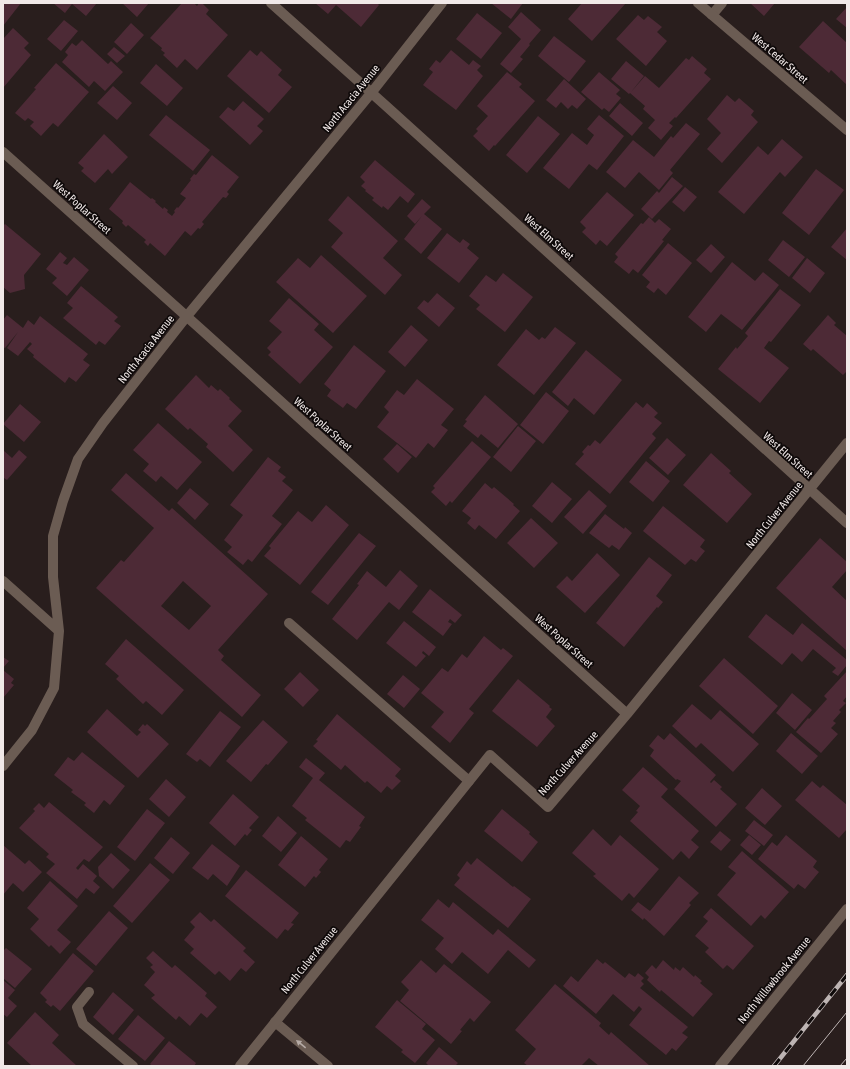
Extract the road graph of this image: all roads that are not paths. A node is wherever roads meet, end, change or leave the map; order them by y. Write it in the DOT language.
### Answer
graph roads {
  1 [pos="271,3"];
  2 [pos="442,3"];
  3 [pos="698,3"];
  4 [pos="722,3"];
  5 [pos="712,15"];
  6 [pos="372,92"];
  7 [pos="847,130"];
  8 [pos="3,152"];
  9 [pos="187,316"];
  10 [pos="847,443"];
  11 [pos="809,490"];
  12 [pos="847,523"];
  13 [pos="3,581"];
  14 [pos="289,623"];
  15 [pos="59,631"];
  16 [pos="627,714"];
  17 [pos="3,766"];
  18 [pos="469,781"];
  19 [pos="847,909"];
  20 [pos="89,992"];
  21 [pos="275,1022"];
  22 [pos="133,1066"];
  23 [pos="240,1066"];
  24 [pos="328,1066"];
  25 [pos="720,1066"];
  1 -- 6 [label="street, West Elm Street"];
  2 -- 6 [label="street, North Acacia Avenue"];
  3 -- 5 [label="street, West Cedar Street"];
  4 -- 5 [label="street"];
  5 -- 7 [label="street, West Cedar Street"];
  6 -- 9 [label="street, North Acacia Avenue"];
  6 -- 11 [label="street, West Elm Street"];
  8 -- 9 [label="street, West Poplar Street"];
  9 -- 15 [label="street, North Acacia Avenue"];
  9 -- 16 [label="street, West Poplar Street"];
  10 -- 11 [label="street, North Culver Avenue"];
  11 -- 12 [label="street, West Elm Street"];
  11 -- 16 [label="street, North Culver Avenue"];
  13 -- 15 [label="street"];
  14 -- 18 [label="street"];
  15 -- 17 [label="street, North Acacia Avenue"];
  16 -- 18 [label="street, North Culver Avenue"];
  18 -- 21 [label="street, North Culver Avenue"];
  19 -- 25 [label="street, North Willowbrook Avenue"];
  20 -- 22 [label="street"];
  21 -- 23 [label="street, North Culver Avenue"];
  24 -- 21 [label="street, one-way"];
}
